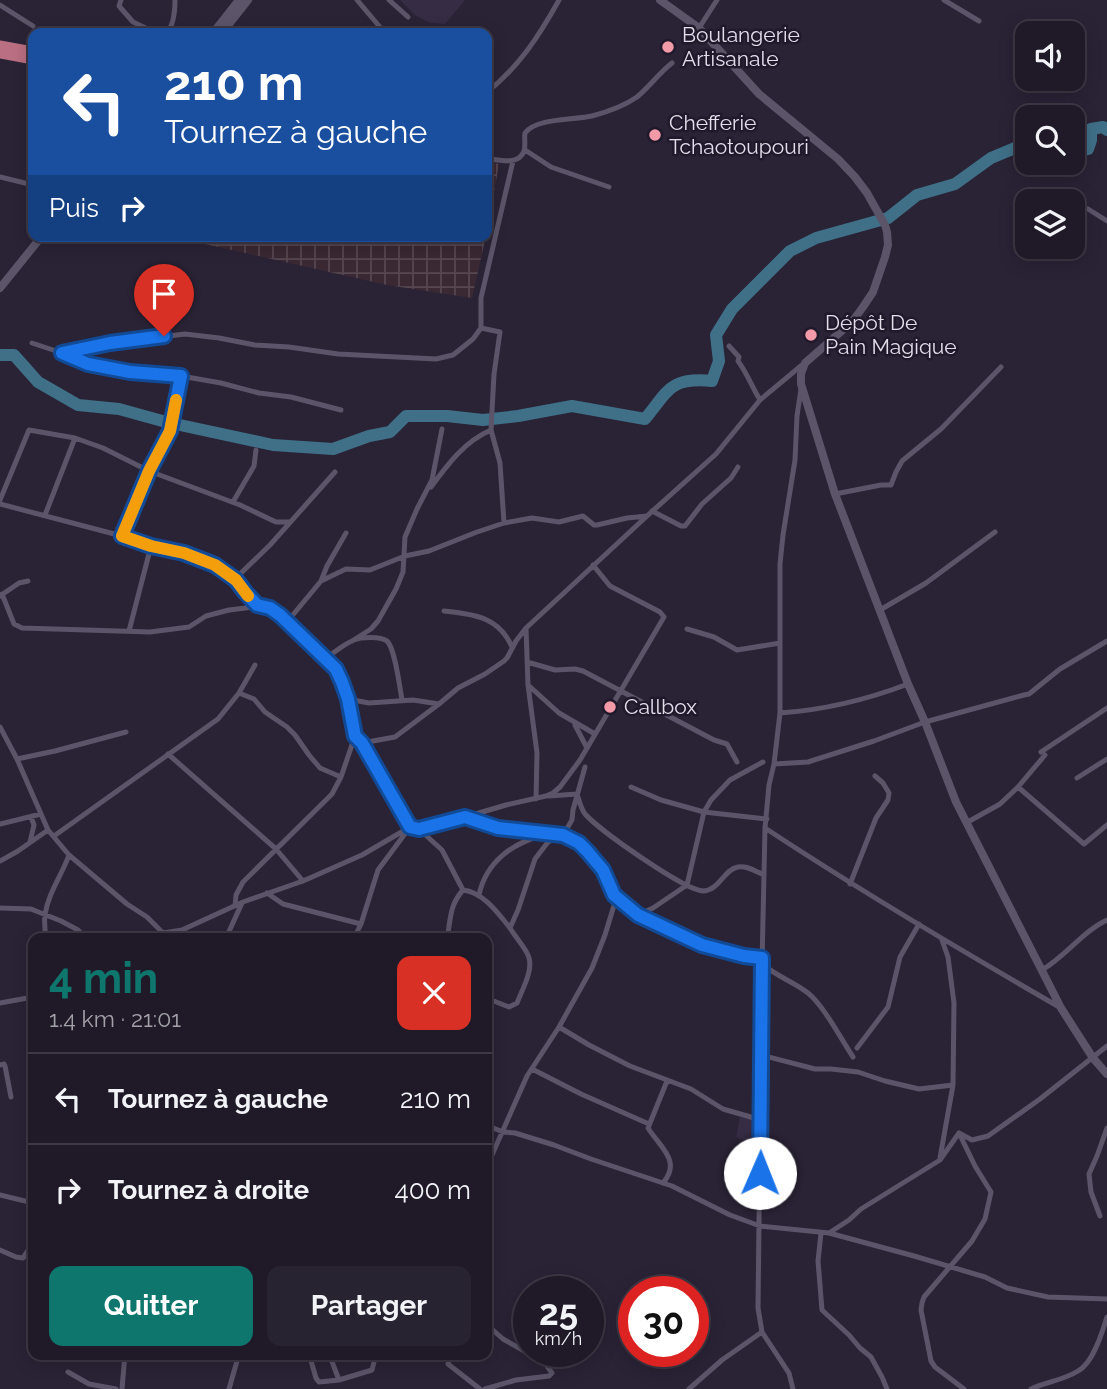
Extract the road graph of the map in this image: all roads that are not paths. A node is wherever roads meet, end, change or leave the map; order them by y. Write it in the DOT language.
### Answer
graph roads {
  1 [pos="121,0"];
  2 [pos="175,0"];
  3 [pos="239,0"];
  4 [pos="248,0"];
  5 [pos="357,0"];
  6 [pos="389,0"];
  7 [pos="559,0"];
  8 [pos="660,0"];
  9 [pos="717,0"];
  10 [pos="944,0"];
  11 [pos="0,5"];
  12 [pos="408,17"];
  13 [pos="979,21"];
  14 [pos="33,26"];
  15 [pos="145,28"];
  16 [pos="170,28"];
  17 [pos="217,28"];
  18 [pos="226,28"];
  19 [pos="381,28"];
  20 [pos="699,28"];
  21 [pos="0,45"];
  22 [pos="28,50"];
  23 [pos="0,54"];
  24 [pos="28,59"];
  25 [pos="672,63"];
  26 [pos="492,89"];
  27 [pos="525,150"];
  28 [pos="492,159"];
  29 [pos="513,161"];
  30 [pos="0,177"];
  31 [pos="28,184"];
  32 [pos="610,187"];
  33 [pos="1088,209"];
  34 [pos="1107,221"];
  35 [pos="37,242"];
  36 [pos="0,288"];
  37 [pos="481,328"];
  38 [pos="32,343"];
  39 [pos="729,346"];
  40 [pos="62,353"];
  41 [pos="805,363"];
  42 [pos="1001,367"];
  43 [pos="181,376"];
  44 [pos="801,384"];
  45 [pos="760,400"];
  46 [pos="341,410"];
  47 [pos="442,429"];
  48 [pos="491,430"];
  49 [pos="75,438"];
  50 [pos="256,450"];
  51 [pos="738,467"];
  52 [pos="149,471"];
  53 [pos="335,472"];
  54 [pos="835,494"];
  55 [pos="0,502"];
  56 [pos="233,502"];
  57 [pos="417,509"];
  58 [pos="652,511"];
  59 [pos="45,515"];
  60 [pos="647,516"];
  61 [pos="290,522"];
  62 [pos="504,523"];
  63 [pos="995,532"];
  64 [pos="345,533"];
  65 [pos="122,536"];
  66 [pos="151,546"];
  67 [pos="404,556"];
  68 [pos="593,565"];
  69 [pos="236,580"];
  70 [pos="28,581"];
  71 [pos="321,581"];
  72 [pos="1,595"];
  73 [pos="262,606"];
  74 [pos="444,611"];
  75 [pos="880,611"];
  76 [pos="287,622"];
  77 [pos="526,628"];
  78 [pos="687,629"];
  79 [pos="129,631"];
  80 [pos="352,641"];
  81 [pos="1107,641"];
  82 [pos="779,643"];
  83 [pos="512,647"];
  84 [pos="326,658"];
  85 [pos="527,662"];
  86 [pos="255,666"];
  87 [pos="908,684"];
  88 [pos="528,685"];
  89 [pos="621,691"];
  90 [pos="239,693"];
  91 [pos="348,699"];
  92 [pos="402,700"];
  93 [pos="439,704"];
  94 [pos="1107,708"];
  95 [pos="780,713"];
  96 [pos="573,722"];
  97 [pos="925,722"];
  98 [pos="0,727"];
  99 [pos="126,732"];
  100 [pos="595,734"];
  101 [pos="355,736"];
  102 [pos="362,743"];
  103 [pos="587,748"];
  104 [pos="168,754"];
  105 [pos="17,759"];
  106 [pos="1107,759"];
  107 [pos="737,762"];
  108 [pos="764,762"];
  109 [pos="774,764"];
  110 [pos="585,767"];
  111 [pos="875,776"];
  112 [pos="341,777"];
  113 [pos="1077,778"];
  114 [pos="631,787"];
  115 [pos="1018,787"];
  116 [pos="577,794"];
  117 [pos="546,796"];
  118 [pos="536,799"];
  119 [pos="704,812"];
  120 [pos="41,814"];
  121 [pos="31,817"];
  122 [pos="465,817"];
  123 [pos="767,819"];
  124 [pos="966,823"];
  125 [pos="0,824"];
  126 [pos="1107,825"];
  127 [pos="410,827"];
  128 [pos="765,828"];
  129 [pos="419,829"];
  130 [pos="48,830"];
  131 [pos="548,834"];
  132 [pos="563,835"];
  133 [pos="54,836"];
  134 [pos="30,842"];
  135 [pos="276,849"];
  136 [pos="69,855"];
  137 [pos="0,861"];
  138 [pos="764,875"];
  139 [pos="303,881"];
  140 [pos="850,884"];
  141 [pos="687,885"];
  142 [pos="463,890"];
  143 [pos="267,893"];
  144 [pos="479,895"];
  145 [pos="614,895"];
  146 [pos="243,902"];
  147 [pos="235,906"];
  148 [pos="0,908"];
  149 [pos="44,915"];
  150 [pos="638,915"];
  151 [pos="1107,920"];
  152 [pos="361,924"];
  153 [pos="919,924"];
  154 [pos="510,928"];
  155 [pos="46,933"];
  156 [pos="81,933"];
  157 [pos="163,933"];
  158 [pos="168,933"];
  159 [pos="228,933"];
  160 [pos="356,933"];
  161 [pos="448,933"];
  162 [pos="942,940"];
  163 [pos="762,961"];
  164 [pos="1042,970"];
  165 [pos="28,998"];
  166 [pos="492,1000"];
  167 [pos="0,1003"];
  168 [pos="1060,1008"];
  169 [pos="559,1027"];
  170 [pos="1107,1046"];
  171 [pos="857,1048"];
  172 [pos="761,1055"];
  173 [pos="853,1057"];
  174 [pos="1093,1058"];
  175 [pos="0,1065"];
  176 [pos="531,1069"];
  177 [pos="1107,1074"];
  178 [pos="667,1081"];
  179 [pos="953,1085"];
  180 [pos="10,1097"];
  181 [pos="761,1120"];
  182 [pos="649,1124"];
  183 [pos="492,1127"];
  184 [pos="1107,1128"];
  185 [pos="503,1132"];
  186 [pos="959,1133"];
  187 [pos="492,1158"];
  188 [pos="940,1160"];
  189 [pos="663,1182"];
  190 [pos="0,1195"];
  191 [pos="28,1202"];
  192 [pos="1100,1216"];
  193 [pos="760,1226"];
  194 [pos="821,1233"];
  195 [pos="829,1233"];
  196 [pos="0,1250"];
  197 [pos="28,1250"];
  198 [pos="950,1266"];
  199 [pos="1107,1300"];
  200 [pos="1107,1317"];
  201 [pos="492,1329"];
  202 [pos="762,1332"];
  203 [pos="124,1360"];
  204 [pos="237,1360"];
  205 [pos="311,1360"];
  206 [pos="331,1360"];
  207 [pos="374,1360"];
  208 [pos="450,1360"];
  209 [pos="68,1372"];
  210 [pos="339,1380"];
  211 [pos="116,1389"];
  212 [pos="122,1389"];
  213 [pos="229,1389"];
  214 [pos="483,1389"];
  215 [pos="690,1389"];
  216 [pos="793,1389"];
  217 [pos="887,1389"];
  218 [pos="964,1389"];
  219 [pos="1031,1389"];
  1 -- 15 [label="street"];
  2 -- 16 [label="street"];
  3 -- 17 [label="street"];
  4 -- 18 [label="street"];
  5 -- 19 [label="street"];
  6 -- 12 [label="street"];
  7 -- 26 [label="street"];
  8 -- 20 [label="street"];
  9 -- 20 [label="street"];
  10 -- 13 [label="street"];
  11 -- 14 [label="street"];
  20 -- 41 [label="street"];
  21 -- 22 [label="main road"];
  23 -- 24 [label="main road"];
  25 -- 27 [label="street"];
  27 -- 29 [label="street"];
  27 -- 32 [label="street"];
  28 -- 29 [label="street"];
  29 -- 37 [label="street"];
  30 -- 31 [label="street"];
  33 -- 34 [label="street"];
  35 -- 36 [label="street"];
  37 -- 40 [label="street"];
  37 -- 48 [label="street"];
  38 -- 40 [label="street"];
  39 -- 45 [label="street"];
  40 -- 43 [label="street"];
  41 -- 44 [label="street"];
  41 -- 45 [label="street"];
  42 -- 54 [label="street"];
  43 -- 46 [label="street"];
  43 -- 52 [label="street"];
  44 -- 54 [label="street"];
  44 -- 82 [label="street"];
  45 -- 58 [label="street"];
  47 -- 57 [label="street"];
  48 -- 57 [label="street"];
  48 -- 62 [label="street"];
  49 -- 52 [label="street"];
  49 -- 55 [label="street"];
  49 -- 59 [label="street"];
  50 -- 56 [label="street"];
  51 -- 58 [label="street"];
  52 -- 56 [label="street"];
  52 -- 65 [label="street"];
  53 -- 61 [label="street"];
  54 -- 75 [label="street"];
  55 -- 59 [label="street"];
  56 -- 61 [label="street"];
  57 -- 67 [label="street"];
  58 -- 60 [label="street"];
  59 -- 65 [label="street"];
  60 -- 62 [label="street"];
  60 -- 68 [label="street"];
  61 -- 69 [label="street"];
  62 -- 67 [label="street"];
  63 -- 75 [label="street"];
  64 -- 71 [label="street"];
  65 -- 66 [label="street"];
  66 -- 69 [label="street"];
  66 -- 79 [label="street"];
  67 -- 71 [label="street"];
  67 -- 80 [label="street"];
  68 -- 77 [label="street"];
  68 -- 89 [label="street"];
  69 -- 73 [label="street"];
  70 -- 72 [label="street"];
  71 -- 76 [label="street"];
  72 -- 79 [label="street"];
  73 -- 76 [label="street"];
  73 -- 79 [label="street"];
  74 -- 83 [label="street"];
  75 -- 87 [label="street"];
  76 -- 84 [label="street"];
  77 -- 83 [label="street"];
  77 -- 85 [label="street"];
  78 -- 82 [label="street"];
  80 -- 84 [label="street"];
  80 -- 92 [label="street"];
  81 -- 97 [label="street"];
  82 -- 95 [label="street"];
  83 -- 93 [label="street"];
  84 -- 91 [label="street"];
  85 -- 88 [label="street"];
  85 -- 89 [label="street"];
  86 -- 90 [label="street"];
  87 -- 95 [label="street"];
  87 -- 97 [label="street"];
  88 -- 96 [label="street"];
  88 -- 118 [label="street"];
  89 -- 100 [label="street"];
  89 -- 107 [label="street"];
  90 -- 104 [label="street"];
  90 -- 112 [label="street"];
  91 -- 92 [label="street"];
  91 -- 101 [label="street"];
  92 -- 93 [label="street"];
  93 -- 102 [label="street"];
  94 -- 115 [label="street"];
  95 -- 109 [label="street"];
  96 -- 100 [label="street"];
  96 -- 103 [label="street"];
  97 -- 109 [label="street"];
  97 -- 124 [label="street"];
  98 -- 105 [label="street"];
  99 -- 105 [label="street"];
  100 -- 103 [label="street"];
  101 -- 102 [label="street"];
  101 -- 112 [label="street"];
  102 -- 127 [label="street"];
  103 -- 117 [label="street"];
  104 -- 133 [label="street"];
  104 -- 135 [label="street"];
  105 -- 120 [label="street"];
  106 -- 113 [label="street"];
  108 -- 119 [label="street"];
  109 -- 123 [label="street"];
  110 -- 116 [label="street"];
  111 -- 140 [label="street"];
  112 -- 135 [label="street"];
  114 -- 119 [label="street"];
  115 -- 124 [label="street"];
  115 -- 126 [label="street"];
  116 -- 117 [label="street"];
  116 -- 132 [label="street"];
  116 -- 141 [label="street"];
  117 -- 118 [label="street"];
  118 -- 122 [label="street"];
  119 -- 123 [label="street"];
  119 -- 141 [label="street"];
  120 -- 121 [label="street"];
  120 -- 130 [label="street"];
  121 -- 125 [label="street"];
  121 -- 134 [label="street"];
  122 -- 129 [label="street"];
  122 -- 131 [label="street"];
  123 -- 128 [label="street"];
  124 -- 164 [label="street"];
  127 -- 129 [label="street"];
  127 -- 139 [label="street"];
  127 -- 152 [label="street"];
  128 -- 138 [label="street"];
  128 -- 140 [label="street"];
  129 -- 142 [label="street"];
  130 -- 133 [label="street"];
  130 -- 134 [label="street"];
  131 -- 132 [label="street"];
  131 -- 144 [label="street"];
  132 -- 145 [label="street"];
  132 -- 154 [label="street"];
  133 -- 136 [label="street"];
  134 -- 137 [label="street"];
  135 -- 139 [label="street"];
  135 -- 147 [label="street"];
  136 -- 149 [label="street"];
  136 -- 157 [label="street"];
  138 -- 141 [label="street"];
  138 -- 163 [label="street"];
  139 -- 143 [label="street"];
  140 -- 153 [label="street"];
  141 -- 150 [label="street"];
  142 -- 144 [label="street"];
  142 -- 161 [label="street"];
  143 -- 146 [label="street"];
  143 -- 152 [label="street"];
  144 -- 154 [label="street"];
  145 -- 150 [label="street"];
  145 -- 169 [label="street"];
  146 -- 147 [label="street"];
  146 -- 159 [label="street"];
  147 -- 158 [label="street"];
  148 -- 149 [label="street"];
  149 -- 155 [label="street"];
  149 -- 156 [label="street"];
  150 -- 163 [label="street"];
  151 -- 164 [label="street"];
  152 -- 160 [label="street"];
  153 -- 162 [label="street"];
  153 -- 171 [label="street"];
  154 -- 166 [label="street"];
  162 -- 168 [label="street"];
  162 -- 179 [label="street"];
  163 -- 172 [label="street"];
  163 -- 173 [label="street"];
  164 -- 168 [label="street"];
  165 -- 167 [label="street"];
  168 -- 174 [label="street"];
  169 -- 176 [label="street"];
  169 -- 178 [label="street"];
  170 -- 174 [label="street"];
  172 -- 179 [label="street"];
  172 -- 181 [label="street"];
  174 -- 177 [label="street"];
  174 -- 186 [label="street"];
  175 -- 180 [label="street"];
  176 -- 182 [label="street"];
  176 -- 185 [label="street"];
  178 -- 181 [label="street"];
  178 -- 182 [label="street"];
  179 -- 188 [label="street"];
  181 -- 193 [label="street"];
  182 -- 189 [label="street"];
  183 -- 185 [label="street"];
  184 -- 192 [label="street"];
  185 -- 187 [label="street"];
  185 -- 189 [label="street"];
  186 -- 188 [label="street"];
  186 -- 198 [label="street"];
  188 -- 195 [label="street"];
  189 -- 193 [label="street"];
  190 -- 191 [label="street"];
  193 -- 194 [label="street"];
  193 -- 202 [label="street"];
  194 -- 195 [label="street"];
  194 -- 217 [label="street"];
  195 -- 198 [label="street"];
  196 -- 197 [label="street"];
  198 -- 199 [label="street"];
  198 -- 218 [label="street"];
  200 -- 219 [label="street"];
  201 -- 214 [label="street"];
  202 -- 215 [label="street"];
  202 -- 216 [label="street"];
  203 -- 212 [label="street"];
  204 -- 213 [label="street"];
  205 -- 210 [label="street"];
  206 -- 210 [label="street"];
  207 -- 210 [label="street"];
  208 -- 214 [label="street"];
  209 -- 211 [label="street"];
}
